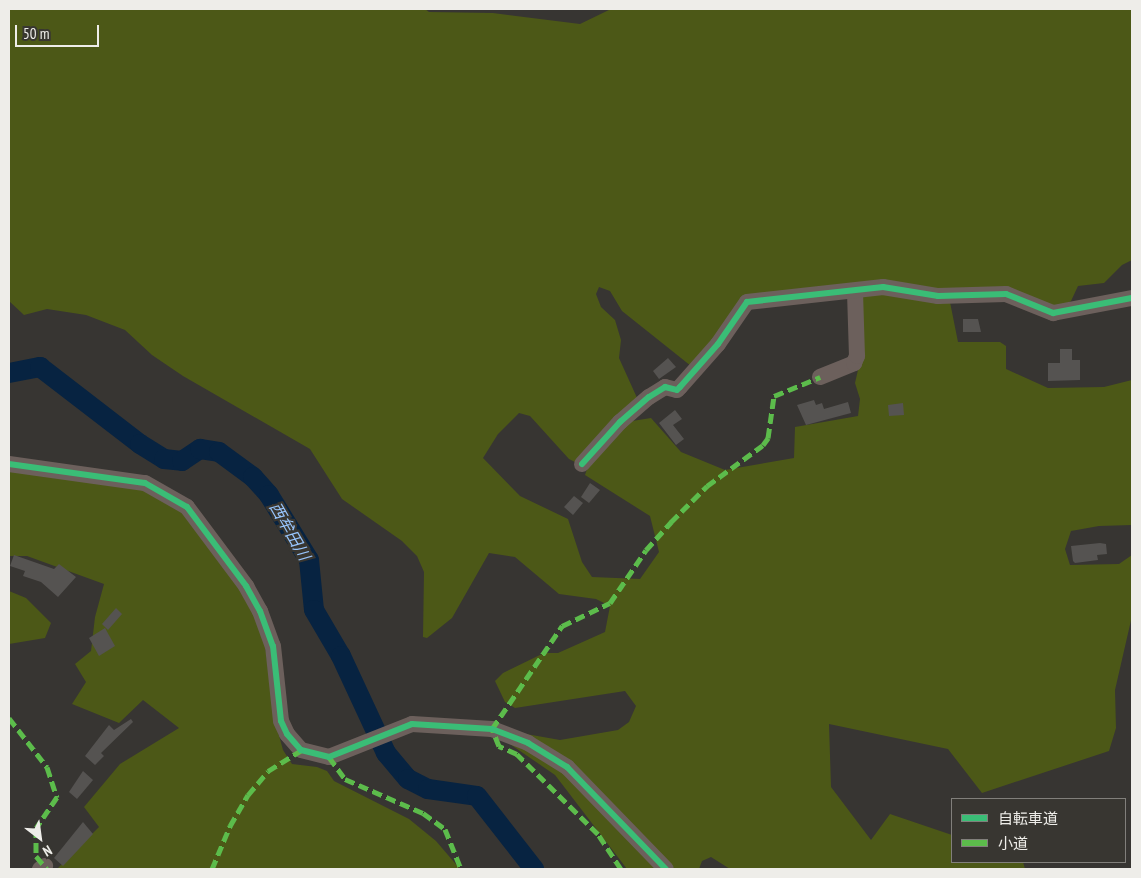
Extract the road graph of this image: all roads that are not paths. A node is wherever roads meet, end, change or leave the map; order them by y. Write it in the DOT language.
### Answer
graph roads {
  1 [pos="855,292"];
  2 [pos="1132,298"];
  3 [pos="820,377"];
  4 [pos="9,464"];
  5 [pos="582,464"];
  6 [pos="666,869"];
  1 -- 2 [label="street"];
  1 -- 3 [label="street"];
  1 -- 5 [label="street"];
  4 -- 6 [label="street"];
}
